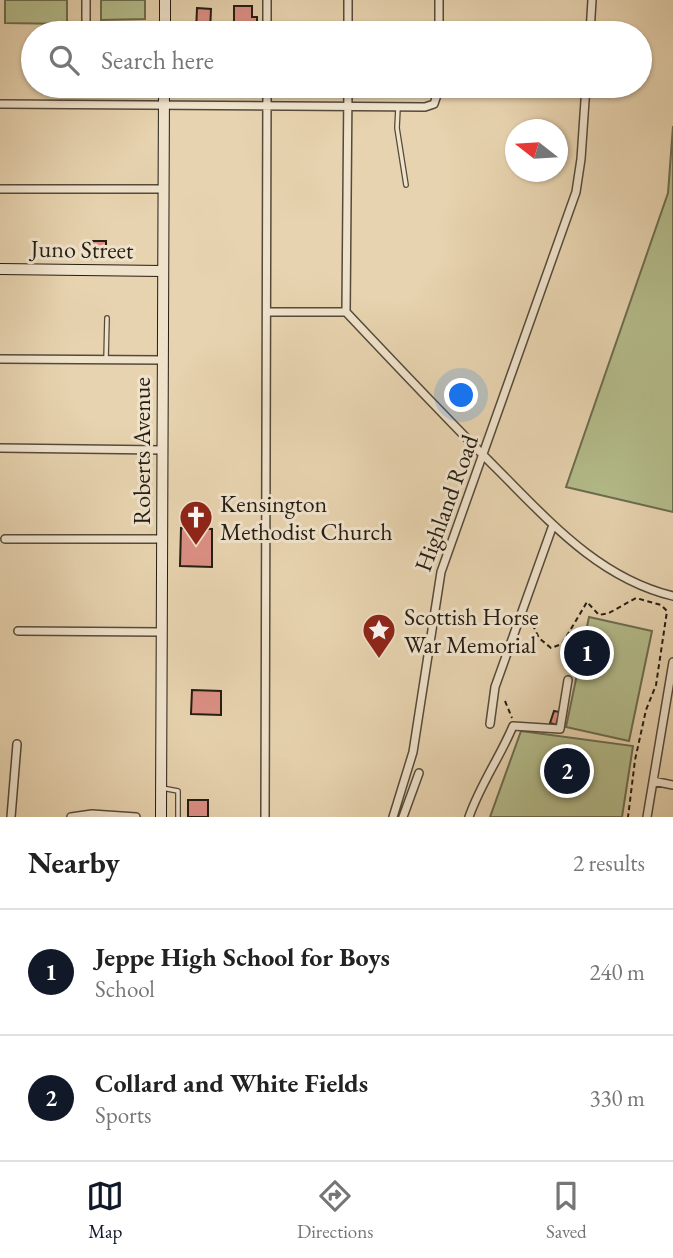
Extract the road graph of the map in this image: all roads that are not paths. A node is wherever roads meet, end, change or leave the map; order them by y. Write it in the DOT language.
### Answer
graph roads {
  1 [pos="86,0"];
  2 [pos="165,0"];
  3 [pos="267,0"];
  4 [pos="348,0"];
  5 [pos="439,0"];
  6 [pos="592,0"];
  7 [pos="86,21"];
  8 [pos="165,21"];
  9 [pos="267,21"];
  10 [pos="348,21"];
  11 [pos="439,21"];
  12 [pos="591,21"];
  13 [pos="164,98"];
  14 [pos="267,98"];
  15 [pos="348,98"];
  16 [pos="436,98"];
  17 [pos="585,98"];
  18 [pos="0,104"];
  19 [pos="164,107"];
  20 [pos="267,107"];
  21 [pos="398,107"];
  22 [pos="348,108"];
  23 [pos="406,186"];
  24 [pos="0,189"];
  25 [pos="164,189"];
  26 [pos="0,269"];
  27 [pos="163,271"];
  28 [pos="267,312"];
  29 [pos="346,312"];
  30 [pos="107,318"];
  31 [pos="0,359"];
  32 [pos="106,360"];
  33 [pos="163,360"];
  34 [pos="0,448"];
  35 [pos="162,450"];
  36 [pos="484,455"];
  37 [pos="552,525"];
  38 [pos="5,538"];
  39 [pos="161,539"];
  40 [pos="673,596"];
  41 [pos="18,631"];
  42 [pos="161,632"];
  43 [pos="673,662"];
  44 [pos="568,680"];
  45 [pos="671,689"];
  46 [pos="489,724"];
  47 [pos="17,744"];
  48 [pos="419,773"];
  49 [pos="653,781"];
  50 [pos="673,785"];
  51 [pos="160,788"];
  52 [pos="11,817"];
  53 [pos="71,817"];
  54 [pos="136,817"];
  55 [pos="161,817"];
  56 [pos="178,817"];
  57 [pos="265,817"];
  58 [pos="393,817"];
  59 [pos="403,817"];
  60 [pos="469,817"];
  61 [pos="647,817"];
  1 -- 7 [label="street"];
  2 -- 8 [label="main road"];
  3 -- 9 [label="street"];
  4 -- 10 [label="street"];
  5 -- 11 [label="street"];
  6 -- 12 [label="street"];
  13 -- 19 [label="main road, Roberts Avenue"];
  14 -- 20 [label="street"];
  15 -- 22 [label="street"];
  16 -- 21 [label="street"];
  17 -- 36 [label="street, Highland Road"];
  18 -- 19 [label="street"];
  19 -- 20 [label="street"];
  19 -- 25 [label="main road, Roberts Avenue"];
  20 -- 22 [label="street"];
  20 -- 28 [label="street"];
  21 -- 22 [label="street"];
  21 -- 23 [label="lane"];
  22 -- 29 [label="street"];
  24 -- 25 [label="street"];
  25 -- 27 [label="main road, Roberts Avenue"];
  26 -- 27 [label="main road, Juno Street"];
  27 -- 33 [label="main road, Roberts Avenue"];
  28 -- 29 [label="street"];
  28 -- 57 [label="street"];
  29 -- 36 [label="street"];
  30 -- 32 [label="lane"];
  31 -- 32 [label="street"];
  32 -- 33 [label="street"];
  33 -- 35 [label="main road, Roberts Avenue"];
  34 -- 35 [label="street"];
  35 -- 39 [label="main road, Roberts Avenue"];
  36 -- 37 [label="street"];
  36 -- 58 [label="street, Highland Road"];
  37 -- 40 [label="street"];
  37 -- 46 [label="street"];
  38 -- 39 [label="street"];
  39 -- 42 [label="main road, Roberts Avenue"];
  41 -- 42 [label="street"];
  42 -- 51 [label="main road, Roberts Avenue"];
  43 -- 45 [label="street"];
  44 -- 60 [label="street"];
  45 -- 49 [label="street"];
  47 -- 52 [label="street"];
  48 -- 59 [label="street"];
  49 -- 50 [label="street"];
  49 -- 61 [label="street"];
  51 -- 55 [label="main road, Roberts Avenue"];
  51 -- 56 [label="lane"];
  53 -- 54 [label="street"];
}
